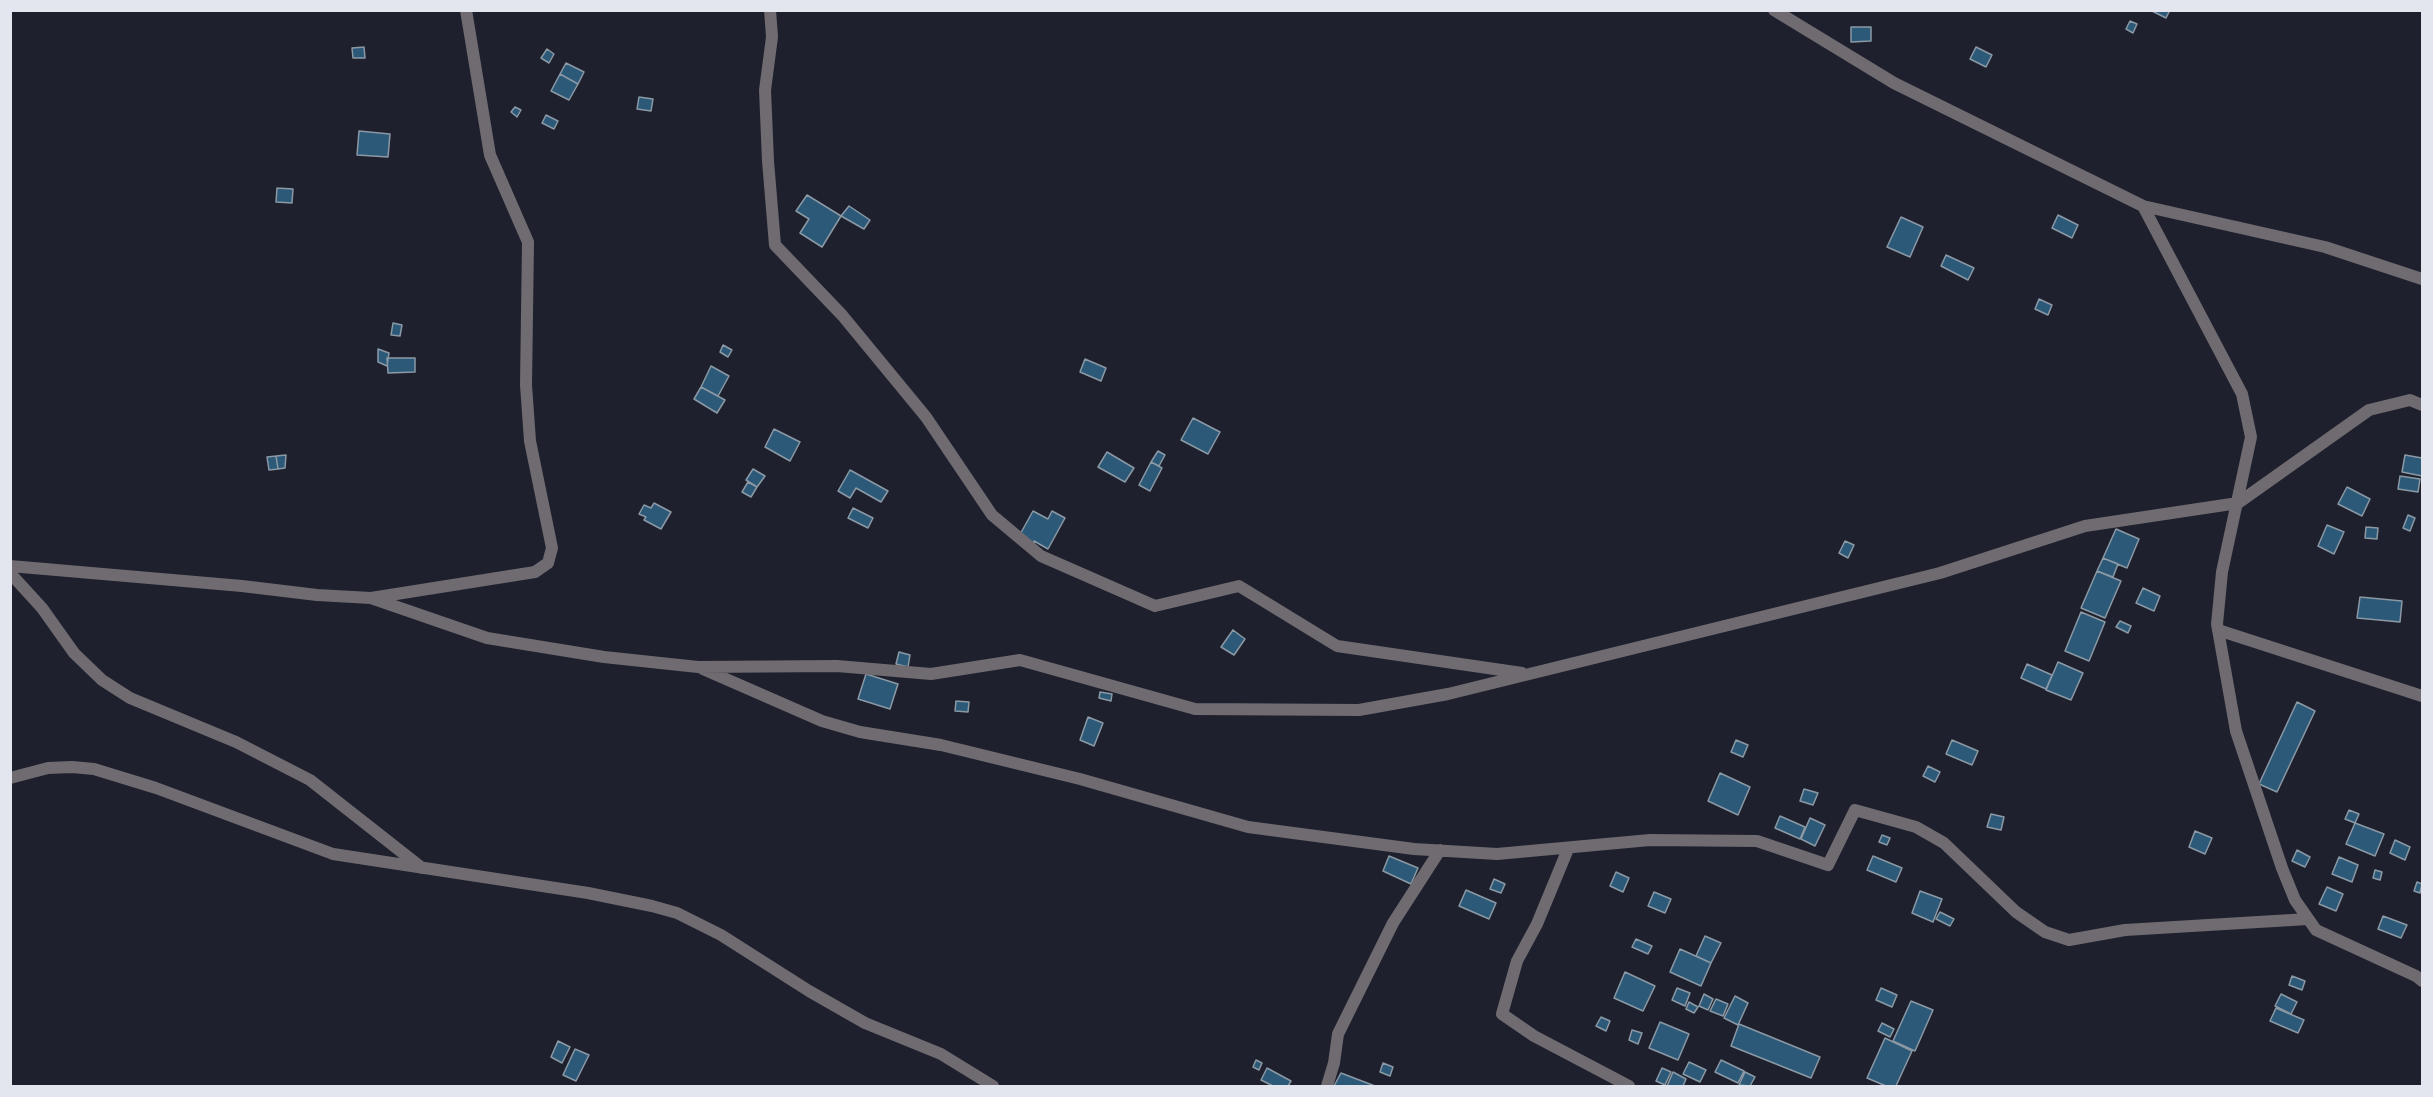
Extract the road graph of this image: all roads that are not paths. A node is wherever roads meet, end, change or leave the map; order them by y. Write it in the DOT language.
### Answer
graph roads {
  1 [pos="466,10"];
  2 [pos="770,10"];
  3 [pos="1774,10"];
  4 [pos="2143,206"];
  5 [pos="2422,279"];
  6 [pos="2422,405"];
  7 [pos="2238,503"];
  8 [pos="10,566"];
  9 [pos="10,573"];
  10 [pos="371,598"];
  11 [pos="2218,630"];
  12 [pos="698,667"];
  13 [pos="1530,674"];
  14 [pos="2422,696"];
  15 [pos="10,778"];
  16 [pos="1568,849"];
  17 [pos="1440,850"];
  18 [pos="423,869"];
  19 [pos="2308,919"];
  20 [pos="2422,981"];
  21 [pos="993,1086"];
  22 [pos="1328,1086"];
  23 [pos="1629,1086"];
  1 -- 10 [label="street"];
  2 -- 13 [label="street"];
  3 -- 4 [label="street"];
  4 -- 5 [label="street"];
  4 -- 7 [label="street"];
  6 -- 7 [label="street"];
  7 -- 11 [label="street"];
  7 -- 13 [label="street"];
  8 -- 10 [label="street"];
  9 -- 18 [label="street"];
  10 -- 12 [label="street"];
  11 -- 14 [label="street"];
  11 -- 19 [label="street"];
  12 -- 13 [label="street"];
  12 -- 17 [label="street"];
  15 -- 18 [label="street"];
  16 -- 17 [label="street"];
  16 -- 19 [label="street"];
  16 -- 23 [label="street"];
  17 -- 22 [label="street"];
  18 -- 21 [label="street"];
  19 -- 20 [label="street"];
}
